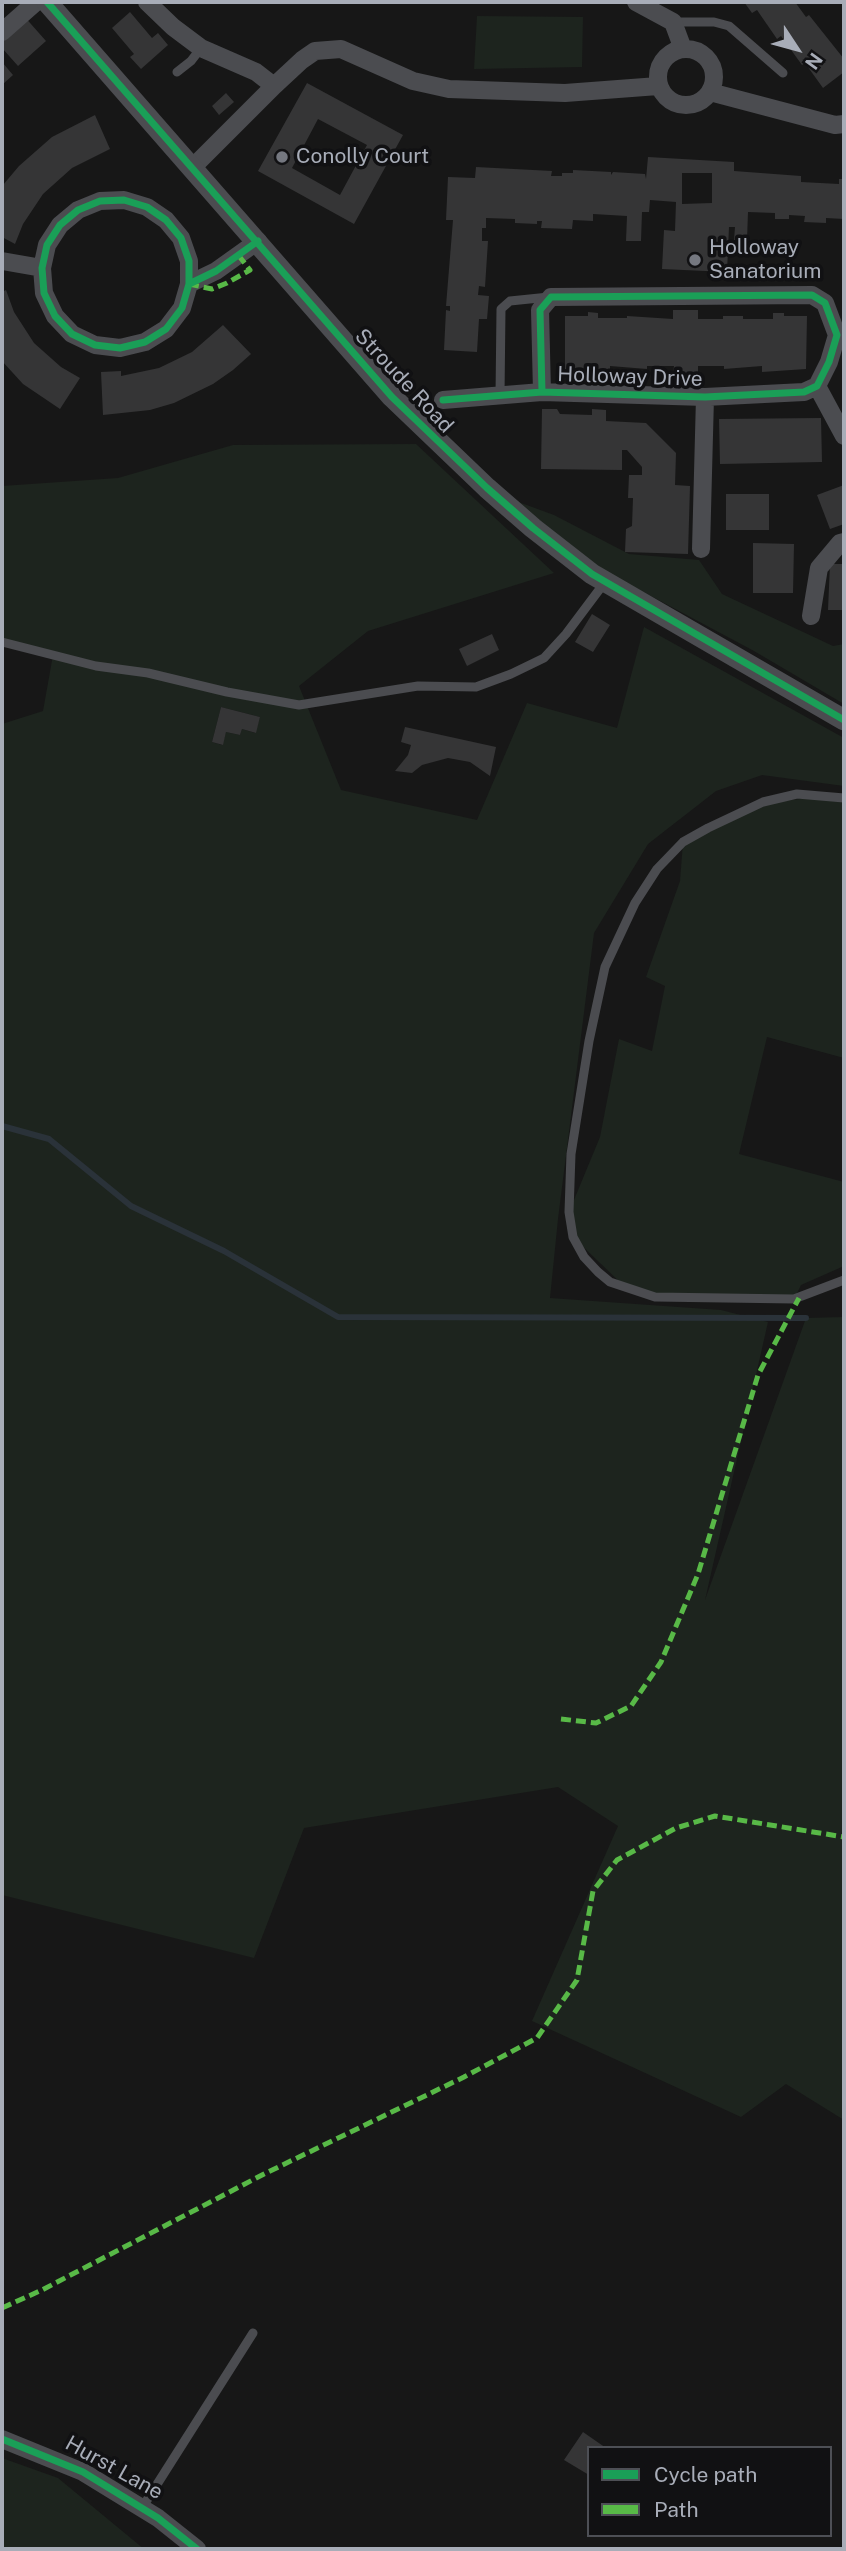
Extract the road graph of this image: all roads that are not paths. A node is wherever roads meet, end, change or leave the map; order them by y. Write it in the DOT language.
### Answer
graph roads {
  1 [pos="36,2"];
  2 [pos="47,2"];
  3 [pos="147,2"];
  4 [pos="636,2"];
  5 [pos="673,22"];
  6 [pos="2,32"];
  7 [pos="201,48"];
  8 [pos="683,49"];
  9 [pos="177,72"];
  10 [pos="783,73"];
  11 [pos="274,86"];
  12 [pos="658,86"];
  13 [pos="710,92"];
  14 [pos="844,124"];
  15 [pos="193,167"];
  16 [pos="258,241"];
  17 [pos="2,261"];
  18 [pos="42,268"];
  19 [pos="189,284"];
  20 [pos="551,297"];
  21 [pos="840,335"];
  22 [pos="817,386"];
  23 [pos="542,392"];
  24 [pos="500,396"];
  25 [pos="705,397"];
  26 [pos="443,400"];
  27 [pos="844,436"];
  28 [pos="844,542"];
  29 [pos="701,549"];
  30 [pos="605,582"];
  31 [pos="811,616"];
  32 [pos="2,642"];
  33 [pos="844,720"];
  34 [pos="844,798"];
  35 [pos="844,1280"];
  36 [pos="253,2333"];
  37 [pos="2,2439"];
  38 [pos="142,2508"];
  39 [pos="197,2549"];
  1 -- 6 [label="street"];
  2 -- 15 [label="street, Stroude Road"];
  3 -- 7 [label="street"];
  4 -- 5 [label="street"];
  5 -- 8 [label="street"];
  5 -- 10 [label="lane"];
  7 -- 9 [label="lane"];
  7 -- 11 [label="street"];
  8 -- 12 [label="street"];
  8 -- 13 [label="street"];
  11 -- 12 [label="street"];
  11 -- 15 [label="street"];
  12 -- 13 [label="street"];
  13 -- 14 [label="street"];
  15 -- 16 [label="street, Stroude Road"];
  16 -- 19 [label="street"];
  16 -- 30 [label="street, Stroude Road"];
  17 -- 18 [label="street"];
  18 -- 19 [label="street"];
  18 -- 19 [label="street"];
  20 -- 21 [label="street"];
  20 -- 23 [label="street, Holloway Drive"];
  20 -- 24 [label="lane"];
  21 -- 22 [label="street"];
  22 -- 25 [label="street, Holloway Drive"];
  22 -- 27 [label="street"];
  23 -- 24 [label="street"];
  23 -- 25 [label="street, Holloway Drive"];
  24 -- 26 [label="street"];
  25 -- 29 [label="street, Holloway Drive"];
  28 -- 31 [label="street"];
  30 -- 32 [label="lane"];
  30 -- 33 [label="street, Stroude Road"];
  34 -- 35 [label="lane"];
  36 -- 38 [label="lane"];
  37 -- 38 [label="street, Hurst Lane"];
  38 -- 39 [label="street, Hurst Lane"];
}
